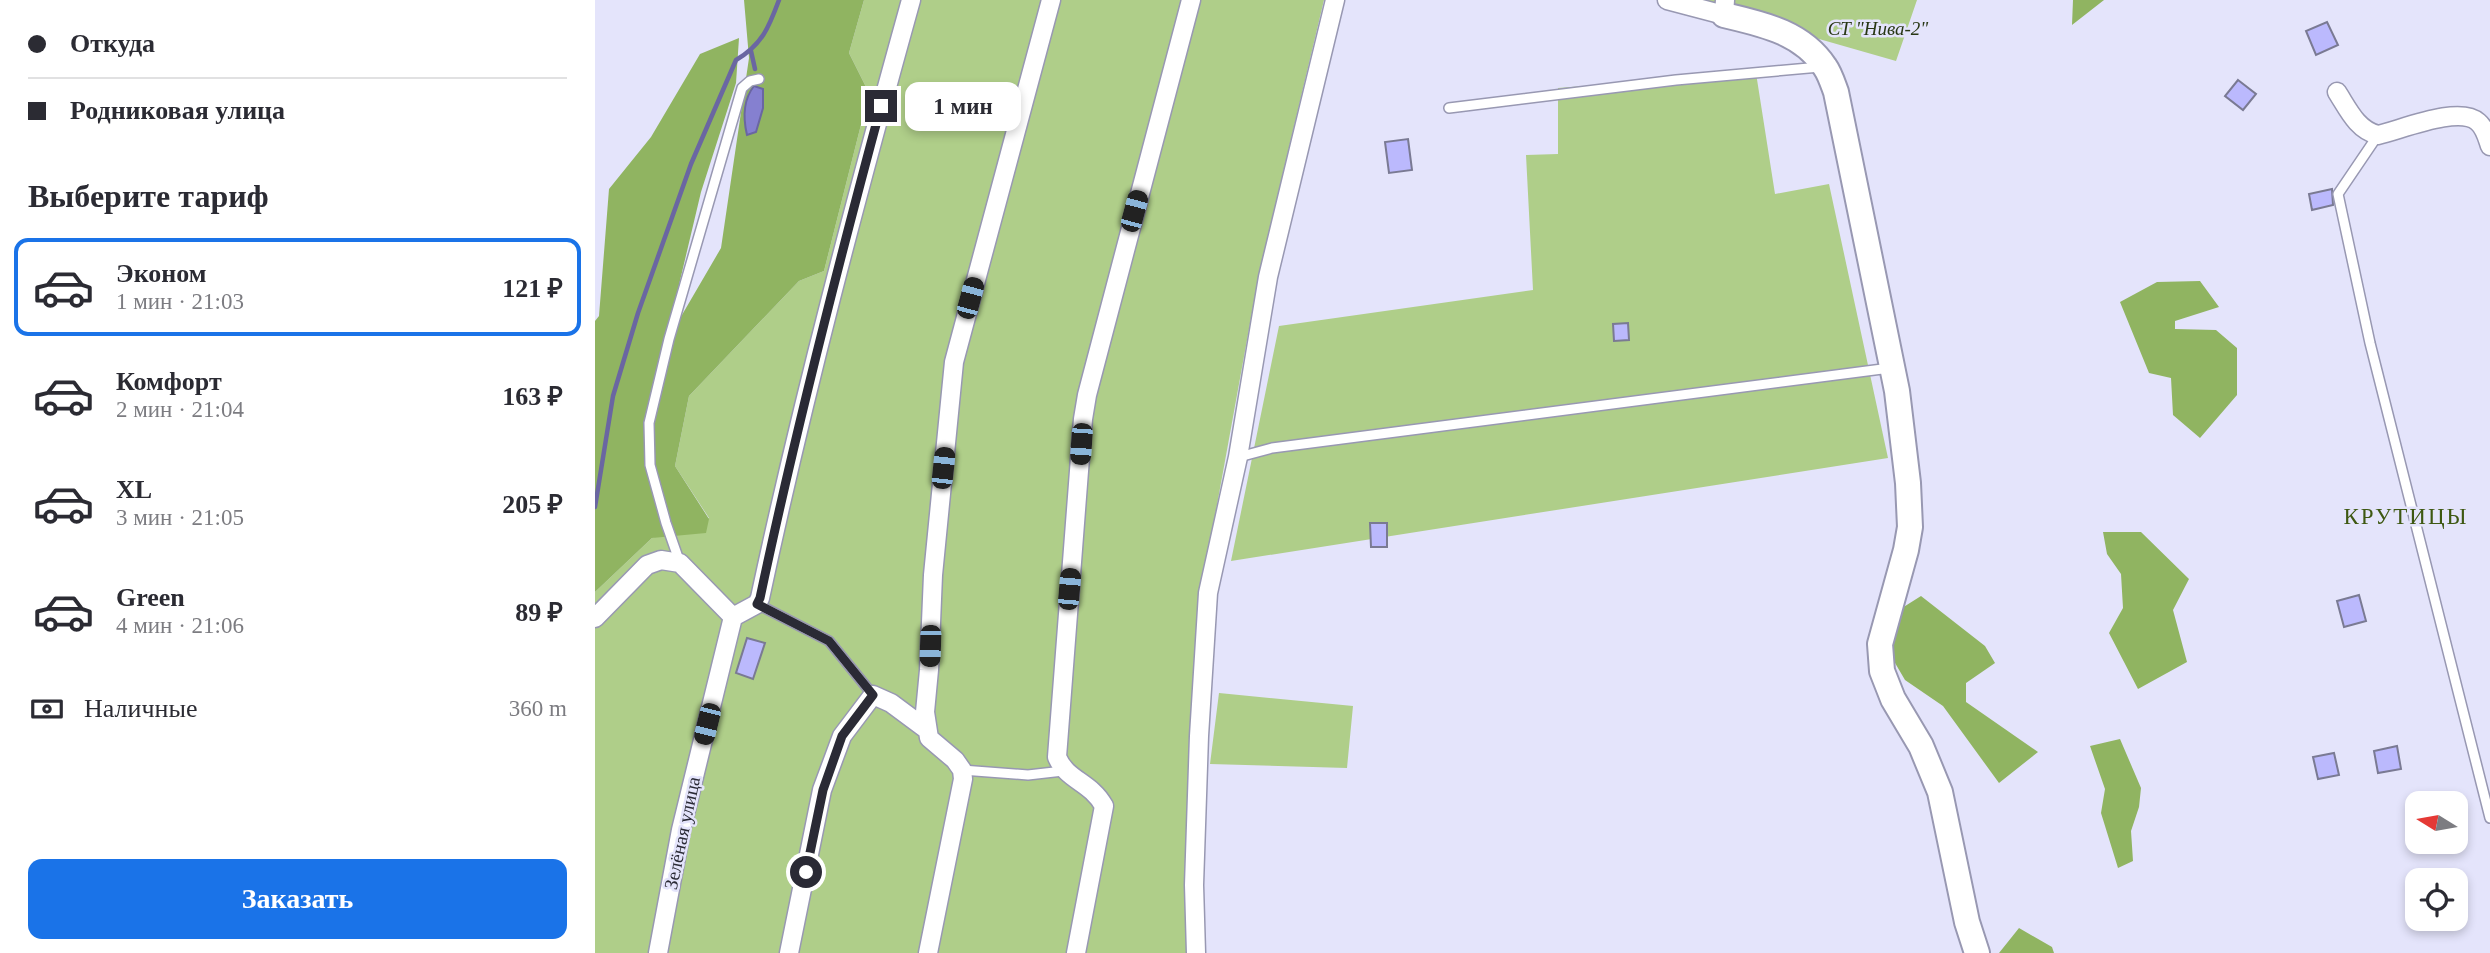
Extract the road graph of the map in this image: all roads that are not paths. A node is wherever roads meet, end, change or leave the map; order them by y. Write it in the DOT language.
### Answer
graph roads {
  1 [pos="911,0"];
  2 [pos="1191,0"];
  3 [pos="1335,0"];
  4 [pos="1667,0"];
  5 [pos="1046,1"];
  6 [pos="1725,8"];
  7 [pos="1826,67"];
  8 [pos="759,79"];
  9 [pos="2337,92"];
  10 [pos="1449,108"];
  11 [pos="2378,135"];
  12 [pos="2490,146"];
  13 [pos="1892,367"];
  14 [pos="1238,457"];
  15 [pos="680,563"];
  16 [pos="757,604"];
  17 [pos="733,617"];
  18 [pos="595,618"];
  19 [pos="873,695"];
  20 [pos="926,729"];
  21 [pos="962,770"];
  22 [pos="1063,771"];
  23 [pos="2490,818"];
  24 [pos="658,953"];
  25 [pos="789,953"];
  26 [pos="928,953"];
  27 [pos="1076,953"];
  28 [pos="1196,953"];
  29 [pos="1977,953"];
  1 -- 16 [label="street"];
  2 -- 22 [label="street"];
  3 -- 14 [label="street"];
  4 -- 6 [label="street"];
  5 -- 20 [label="street"];
  6 -- 7 [label="street"];
  7 -- 10 [label="lane"];
  7 -- 13 [label="street"];
  8 -- 15 [label="lane"];
  9 -- 11 [label="street"];
  11 -- 12 [label="street"];
  11 -- 23 [label="lane"];
  13 -- 14 [label="lane"];
  13 -- 29 [label="street"];
  14 -- 28 [label="street"];
  15 -- 17 [label="street"];
  15 -- 18 [label="street"];
  16 -- 17 [label="street"];
  16 -- 19 [label="lane"];
  17 -- 24 [label="street, Зелёная улица"];
  19 -- 20 [label="street"];
  19 -- 25 [label="street"];
  20 -- 21 [label="street"];
  21 -- 22 [label="lane"];
  21 -- 26 [label="street"];
  22 -- 27 [label="street"];
}
